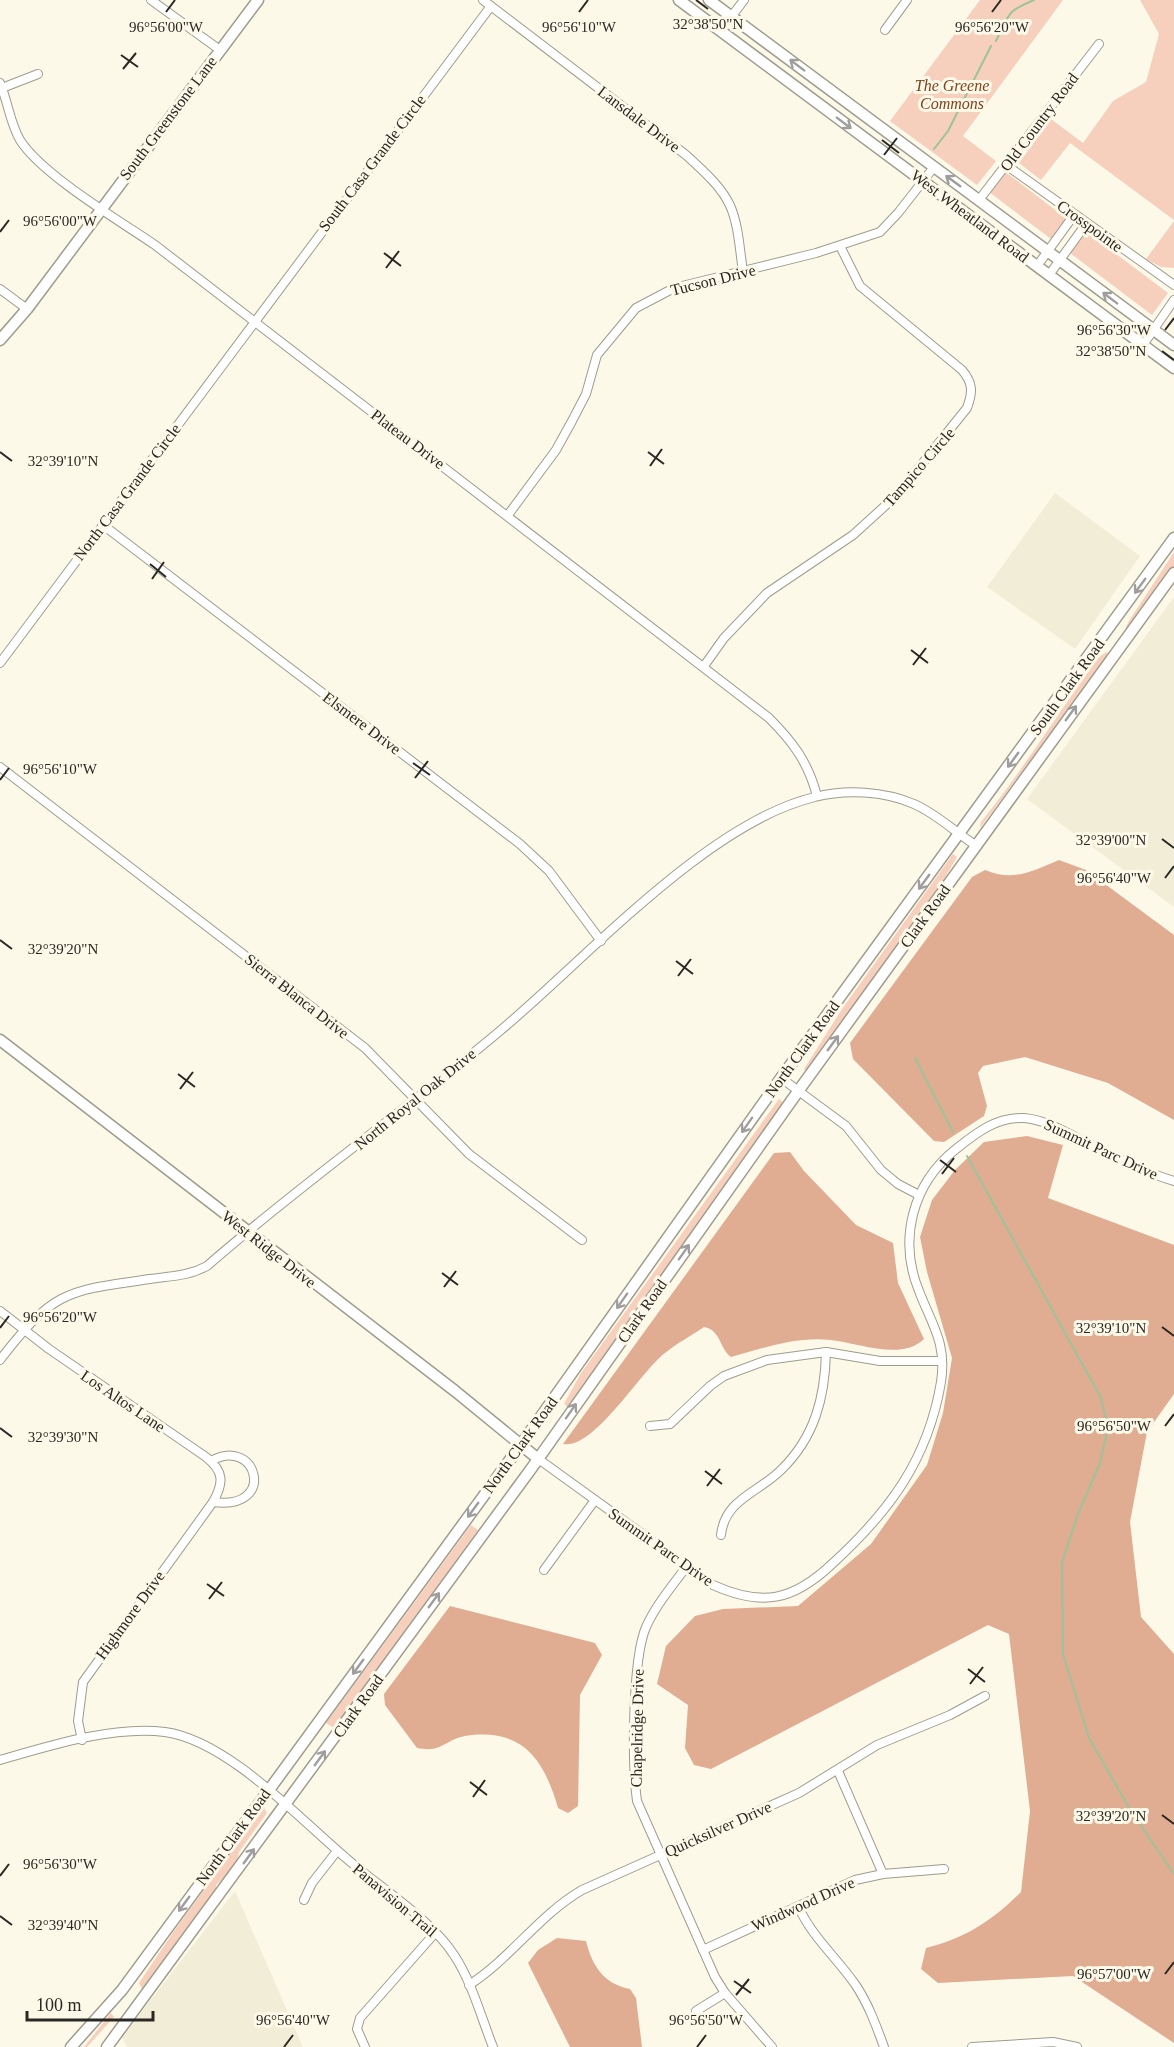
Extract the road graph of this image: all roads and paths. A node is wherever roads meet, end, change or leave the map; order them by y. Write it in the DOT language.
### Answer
graph roads {
  1 [pos="151,0"];
  2 [pos="258,0"];
  3 [pos="483,0"];
  4 [pos="679,0"];
  5 [pos="709,0"];
  6 [pos="744,0"];
  7 [pos="907,0"];
  8 [pos="490,6"];
  9 [pos="731,16"];
  10 [pos="885,30"];
  11 [pos="1099,44"];
  12 [pos="220,50"];
  13 [pos="38,74"];
  14 [pos="1,86"];
  15 [pos="1006,165"];
  16 [pos="934,167"];
  17 [pos="923,181"];
  18 [pos="979,200"];
  19 [pos="101,208"];
  20 [pos="1074,215"];
  21 [pos="1086,224"];
  22 [pos="840,246"];
  23 [pos="1047,251"];
  24 [pos="1059,260"];
  25 [pos="1037,266"];
  26 [pos="743,273"];
  27 [pos="1049,274"];
  28 [pos="1174,285"];
  29 [pos="0,289"];
  30 [pos="1174,300"];
  31 [pos="27,309"];
  32 [pos="255,321"];
  33 [pos="1154,330"];
  34 [pos="0,340"];
  35 [pos="1143,345"];
  36 [pos="1174,345"];
  37 [pos="1174,368"];
  38 [pos="508,515"];
  39 [pos="103,525"];
  40 [pos="1174,538"];
  41 [pos="1174,573"];
  42 [pos="1108,630"];
  43 [pos="1123,641"];
  44 [pos="0,663"];
  45 [pos="704,666"];
  46 [pos="0,767"];
  47 [pos="817,796"];
  48 [pos="959,835"];
  49 [pos="977,846"];
  50 [pos="601,941"];
  51 [pos="0,1040"];
  52 [pos="781,1078"];
  53 [pos="799,1090"];
  54 [pos="417,1099"];
  55 [pos="1174,1181"];
  56 [pos="918,1195"];
  57 [pos="247,1232"];
  58 [pos="582,1240"];
  59 [pos="0,1311"];
  60 [pos="23,1329"];
  61 [pos="826,1352"];
  62 [pos="0,1360"];
  63 [pos="942,1361"];
  64 [pos="650,1426"];
  65 [pos="520,1446"];
  66 [pos="537,1458"];
  67 [pos="211,1461"];
  68 [pos="595,1500"];
  69 [pos="213,1502"];
  70 [pos="721,1535"];
  71 [pos="687,1566"];
  72 [pos="544,1570"];
  73 [pos="985,1696"];
  74 [pos="82,1740"];
  75 [pos="0,1760"];
  76 [pos="838,1771"];
  77 [pos="269,1790"];
  78 [pos="286,1805"];
  79 [pos="337,1851"];
  80 [pos="660,1855"];
  81 [pos="944,1869"];
  82 [pos="883,1874"];
  83 [pos="304,1900"];
  84 [pos="798,1906"];
  85 [pos="435,1933"];
  86 [pos="702,1950"];
  87 [pos="469,1985"];
  88 [pos="725,1993"];
  89 [pos="696,2011"];
  90 [pos="1003,2046"];
  91 [pos="71,2047"];
  92 [pos="106,2047"];
  93 [pos="365,2047"];
  94 [pos="493,2047"];
  95 [pos="772,2047"];
  96 [pos="884,2047"];
  97 [pos="972,2047"];
  98 [pos="1077,2047"];
  1 -- 12 [label="street"];
  2 -- 12 [label="main road, South Greenstone Lane"];
  3 -- 8 [label="street, Lansdale Drive"];
  4 -- 17 [label="main road, West Wheatland Road, one-way"];
  5 -- 9 [label="main road, West Wheatland Road"];
  6 -- 9 [label="street"];
  7 -- 10 [label="street"];
  8 -- 26 [label="street, Lansdale Drive"];
  8 -- 32 [label="street, South Casa Grande Circle"];
  16 -- 9 [label="main road, West Wheatland Road, one-way"];
  11 -- 15 [label="street, Old Country Road"];
  12 -- 19 [label="main road, South Greenstone Lane"];
  13 -- 14 [label="street"];
  14 -- 19 [label="street, Plateau Drive"];
  15 -- 18 [label="street, Old Country Road"];
  15 -- 20 [label="street, Crosspointe"];
  16 -- 17 [label="street, Tucson Drive"];
  18 -- 16 [label="main road, West Wheatland Road, one-way"];
  17 -- 22 [label="street, Tucson Drive"];
  17 -- 25 [label="main road, West Wheatland Road"];
  18 -- 23 [label="main road, West Wheatland Road"];
  19 -- 31 [label="main road, South Greenstone Lane"];
  19 -- 32 [label="street, Plateau Drive"];
  20 -- 21 [label="street, Crosspointe"];
  20 -- 23 [label="street"];
  21 -- 24 [label="street"];
  21 -- 28 [label="street, Crosspointe"];
  22 -- 26 [label="street, Tucson Drive"];
  22 -- 45 [label="street, Tampico Circle"];
  23 -- 24 [label="main road, West Wheatland Road"];
  23 -- 25 [label="street"];
  24 -- 27 [label="street"];
  33 -- 24 [label="main road, West Wheatland Road, one-way"];
  25 -- 27 [label="main road, West Wheatland Road"];
  26 -- 38 [label="street, Tucson Drive"];
  27 -- 35 [label="main road, West Wheatland Road"];
  29 -- 31 [label="street"];
  30 -- 33 [label="street"];
  31 -- 34 [label="main road, South Greenstone Lane"];
  32 -- 38 [label="street, Plateau Drive"];
  32 -- 39 [label="street, North Casa Grande Circle"];
  33 -- 35 [label="street"];
  33 -- 36 [label="main road, West Wheatland Road"];
  35 -- 37 [label="main road, West Wheatland Road"];
  38 -- 45 [label="street, Plateau Drive"];
  39 -- 44 [label="street, North Casa Grande Circle"];
  39 -- 50 [label="street, Elsmere Drive"];
  40 -- 42 [label="main road, South Clark Road, one-way"];
  41 -- 43 [label="main road, Clark Road"];
  42 -- 43 [label="main road"];
  42 -- 48 [label="main road, South Clark Road, one-way"];
  49 -- 43 [label="main road, Clark Road, one-way"];
  45 -- 47 [label="street, Plateau Drive"];
  46 -- 54 [label="street, Sierra Blanca Drive"];
  47 -- 48 [label="street, North Royal Oak Drive"];
  47 -- 50 [label="street, North Royal Oak Drive"];
  48 -- 49 [label="street, North Royal Oak Drive"];
  48 -- 52 [label="main road, North Clark Road, one-way"];
  53 -- 49 [label="main road, Clark Road, one-way"];
  50 -- 54 [label="street, North Royal Oak Drive"];
  51 -- 57 [label="main road, West Ridge Drive"];
  52 -- 53 [label="street"];
  52 -- 65 [label="main road, North Clark Road, one-way"];
  53 -- 56 [label="street"];
  66 -- 53 [label="main road, Clark Road, one-way"];
  54 -- 57 [label="street, North Royal Oak Drive"];
  54 -- 58 [label="street, Sierra Blanca Drive"];
  55 -- 56 [label="street, Summit Parc Drive"];
  56 -- 63 [label="street, Summit Parc Drive"];
  57 -- 60 [label="street, North Royal Oak Drive"];
  57 -- 65 [label="main road, West Ridge Drive"];
  59 -- 60 [label="street, Los Altos Lane"];
  60 -- 62 [label="street, North Royal Oak Drive"];
  60 -- 67 [label="street, Los Altos Lane"];
  61 -- 63 [label="street"];
  61 -- 64 [label="street"];
  61 -- 70 [label="street"];
  63 -- 71 [label="street, Summit Parc Drive"];
  65 -- 66 [label="main road, West Ridge Drive"];
  65 -- 77 [label="main road, North Clark Road, one-way"];
  66 -- 68 [label="street, Summit Parc Drive"];
  78 -- 66 [label="main road, Clark Road, one-way"];
  67 -- 69 [label="street"];
  67 -- 69 [label="street"];
  68 -- 71 [label="street, Summit Parc Drive"];
  68 -- 72 [label="street"];
  69 -- 74 [label="street, Highmore Drive"];
  71 -- 80 [label="street, Chapelridge Drive"];
  73 -- 76 [label="street, Quicksilver Drive"];
  74 -- 75 [label="street"];
  74 -- 77 [label="street"];
  76 -- 80 [label="street, Quicksilver Drive"];
  76 -- 82 [label="street"];
  77 -- 78 [label="street"];
  77 -- 91 [label="main road, North Clark Road, one-way"];
  78 -- 79 [label="street, Panavision Trail"];
  92 -- 78 [label="main road, Clark Road, one-way"];
  79 -- 83 [label="street"];
  79 -- 85 [label="street, Panavision Trail"];
  80 -- 86 [label="street, Chapelridge Drive"];
  80 -- 87 [label="street, Quicksilver Drive"];
  81 -- 82 [label="street, Windwood Drive"];
  82 -- 84 [label="street, Windwood Drive"];
  84 -- 86 [label="street, Windwood Drive"];
  84 -- 96 [label="street"];
  85 -- 87 [label="street, Panavision Trail"];
  85 -- 93 [label="street"];
  86 -- 88 [label="street, Chapelridge Drive"];
  87 -- 94 [label="street, Panavision Trail"];
  88 -- 89 [label="street"];
  88 -- 95 [label="street, Chapelridge Drive"];
  90 -- 97 [label="street"];
  90 -- 98 [label="street"];
}
